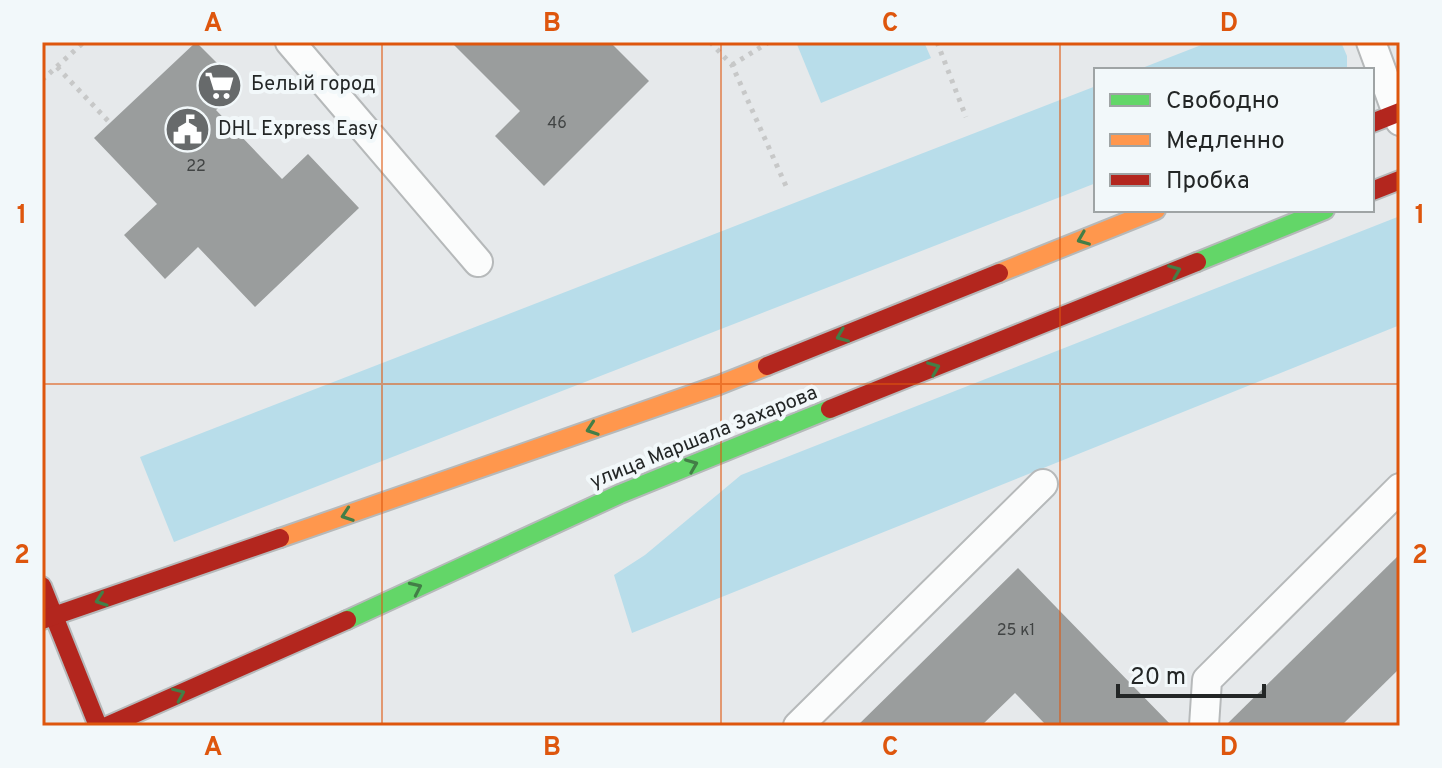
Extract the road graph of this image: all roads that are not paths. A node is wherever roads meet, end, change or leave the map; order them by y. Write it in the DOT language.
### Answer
graph roads {
  1 [pos="290,42"];
  2 [pos="1371,42"];
  3 [pos="1392,118"];
  4 [pos="1400,180"];
  5 [pos="1374,190"];
  6 [pos="1151,212"];
  7 [pos="1320,212"];
  8 [pos="478,262"];
  9 [pos="1043,484"];
  10 [pos="1400,488"];
  11 [pos="42,586"];
  12 [pos="48,618"];
  13 [pos="98,726"];
  14 [pos="107,726"];
  15 [pos="798,726"];
  16 [pos="1204,726"];
  1 -- 8 [label="lane"];
  2 -- 3 [label="lane"];
  4 -- 5 [label="street"];
  6 -- 12 [label="street, one-way"];
  14 -- 7 [label="street, улица Маршала Захарова, one-way"];
  9 -- 15 [label="lane"];
  10 -- 16 [label="lane"];
  11 -- 12 [label="street"];
  12 -- 13 [label="street"];
}
